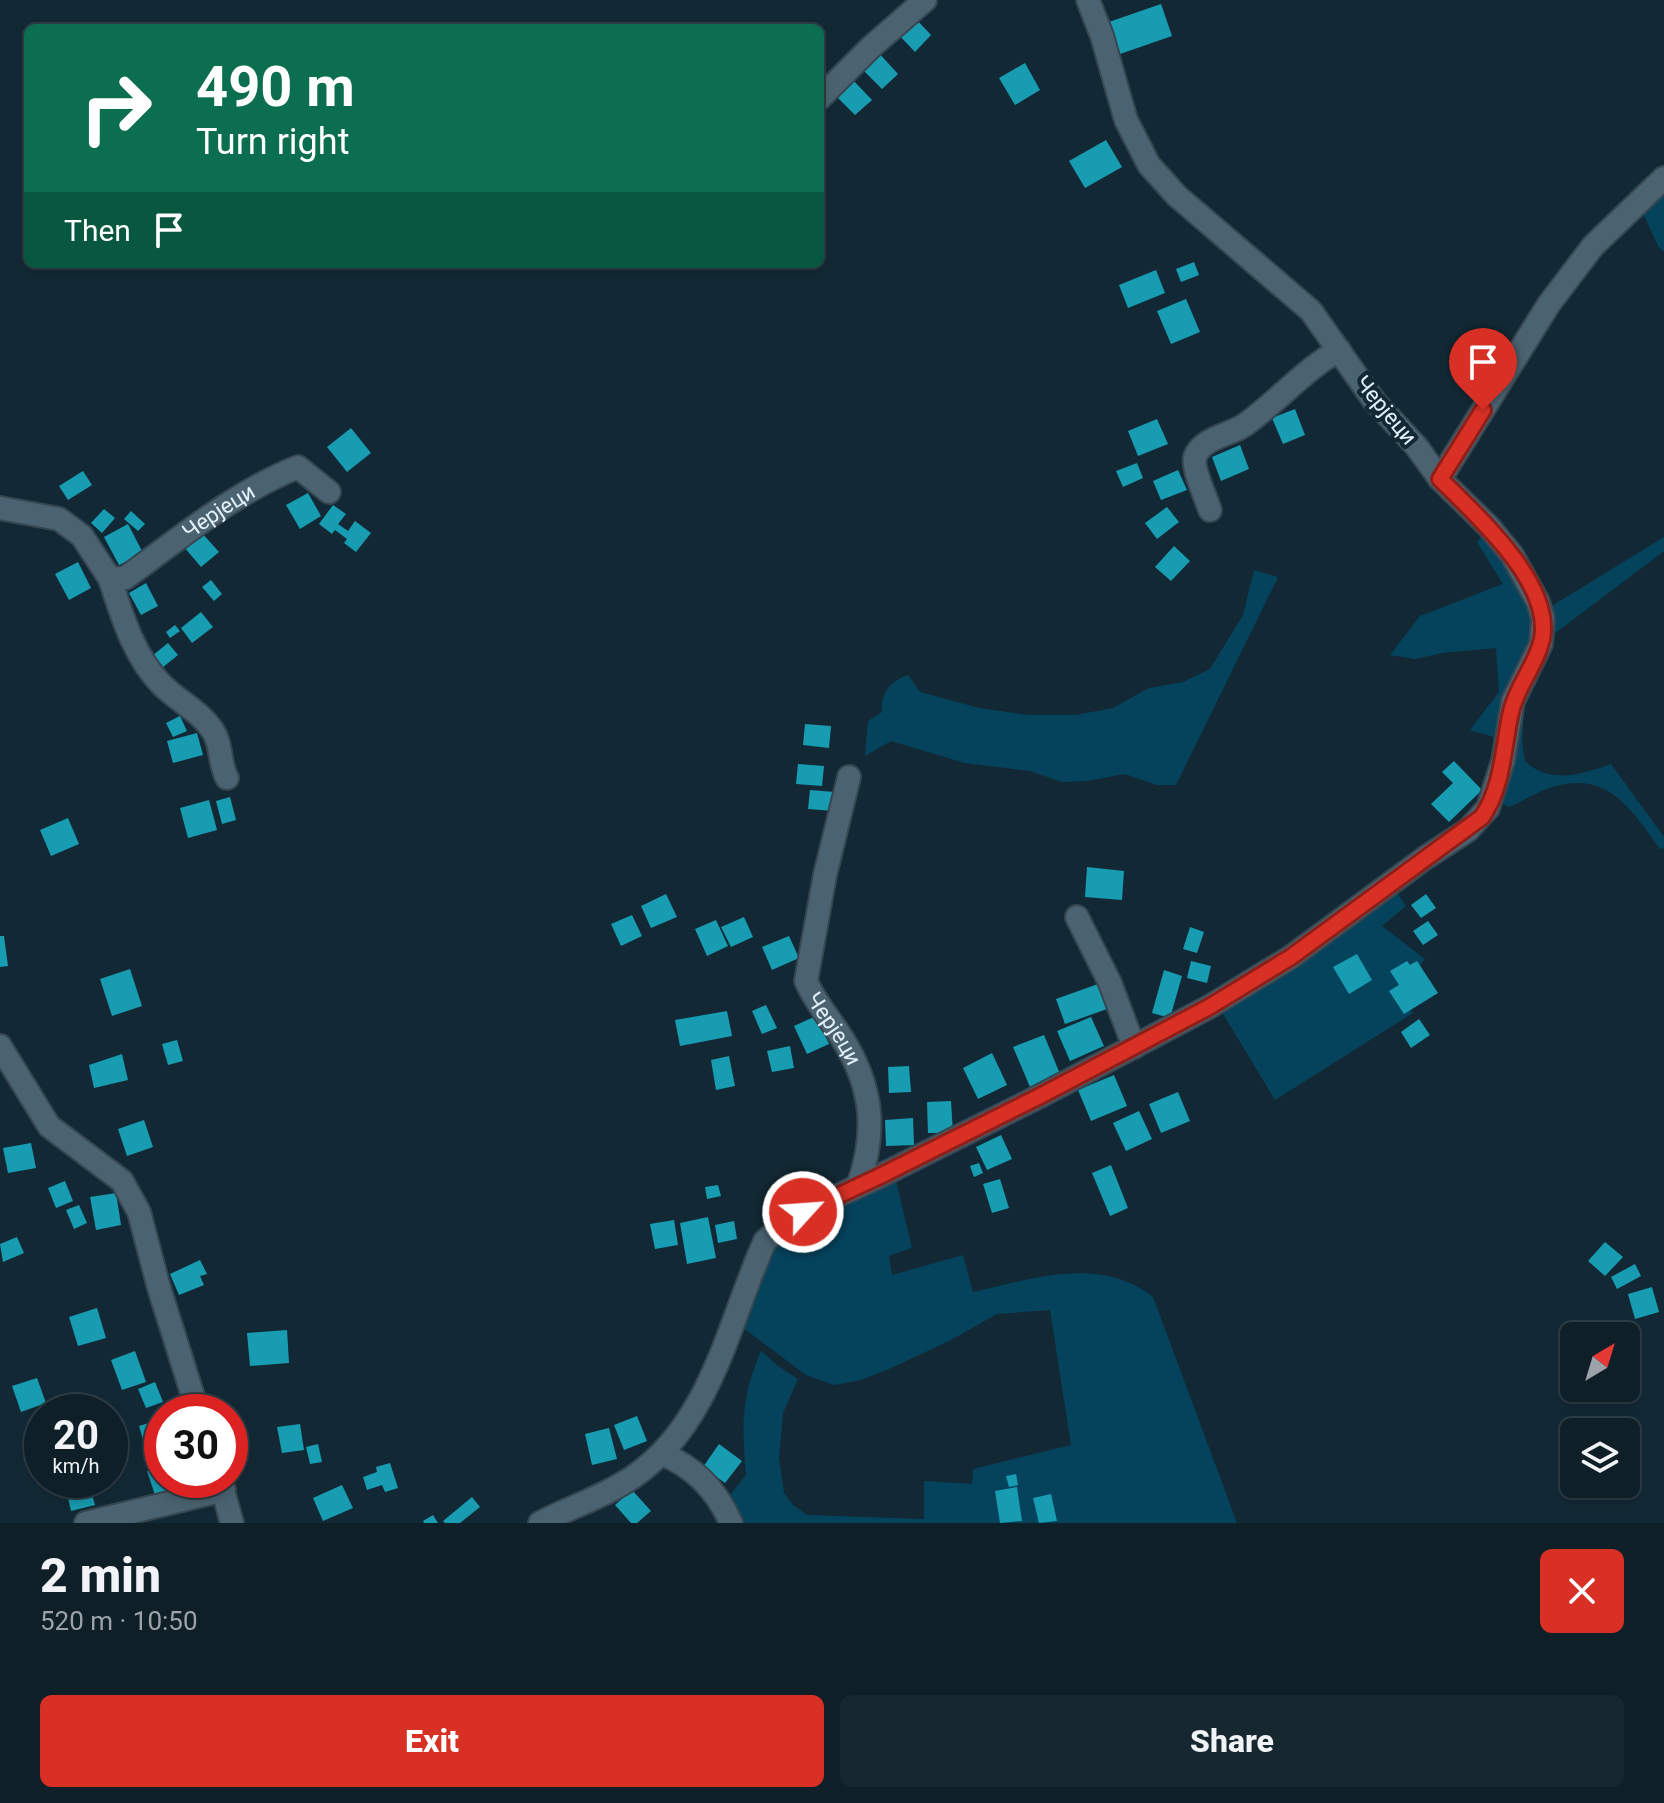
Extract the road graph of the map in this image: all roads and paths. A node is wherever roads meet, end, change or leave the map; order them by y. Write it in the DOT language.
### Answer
graph roads {
  1 [pos="925,0"];
  2 [pos="1088,0"];
  3 [pos="824,94"];
  4 [pos="1664,178"];
  5 [pos="1339,350"];
  6 [pos="1440,479"];
  7 [pos="329,492"];
  8 [pos="0,508"];
  9 [pos="1210,510"];
  10 [pos="110,579"];
  11 [pos="849,777"];
  12 [pos="227,778"];
  13 [pos="1077,917"];
  14 [pos="0,1046"];
  15 [pos="1134,1047"];
  16 [pos="858,1186"];
  17 [pos="192,1394"];
  18 [pos="662,1454"];
  19 [pos="175,1498"];
  20 [pos="225,1498"];
  21 [pos="86,1523"];
  22 [pos="232,1523"];
  23 [pos="540,1523"];
  24 [pos="731,1523"];
  1 -- 3 [label="street"];
  2 -- 5 [label="street, Черјеци"];
  4 -- 6 [label="street"];
  5 -- 6 [label="street, Черјеци"];
  5 -- 9 [label="street"];
  6 -- 15 [label="street, Черјеци"];
  7 -- 10 [label="street, Черјеци"];
  8 -- 10 [label="street"];
  10 -- 12 [label="street"];
  11 -- 16 [label="street, Черјеци"];
  13 -- 15 [label="street"];
  14 -- 17 [label="street"];
  15 -- 16 [label="street, Черјеци"];
  16 -- 18 [label="street, Черјеци"];
  18 -- 23 [label="street, Черјеци"];
  18 -- 24 [label="street"];
  19 -- 21 [label="street"];
  20 -- 22 [label="street"];
}
